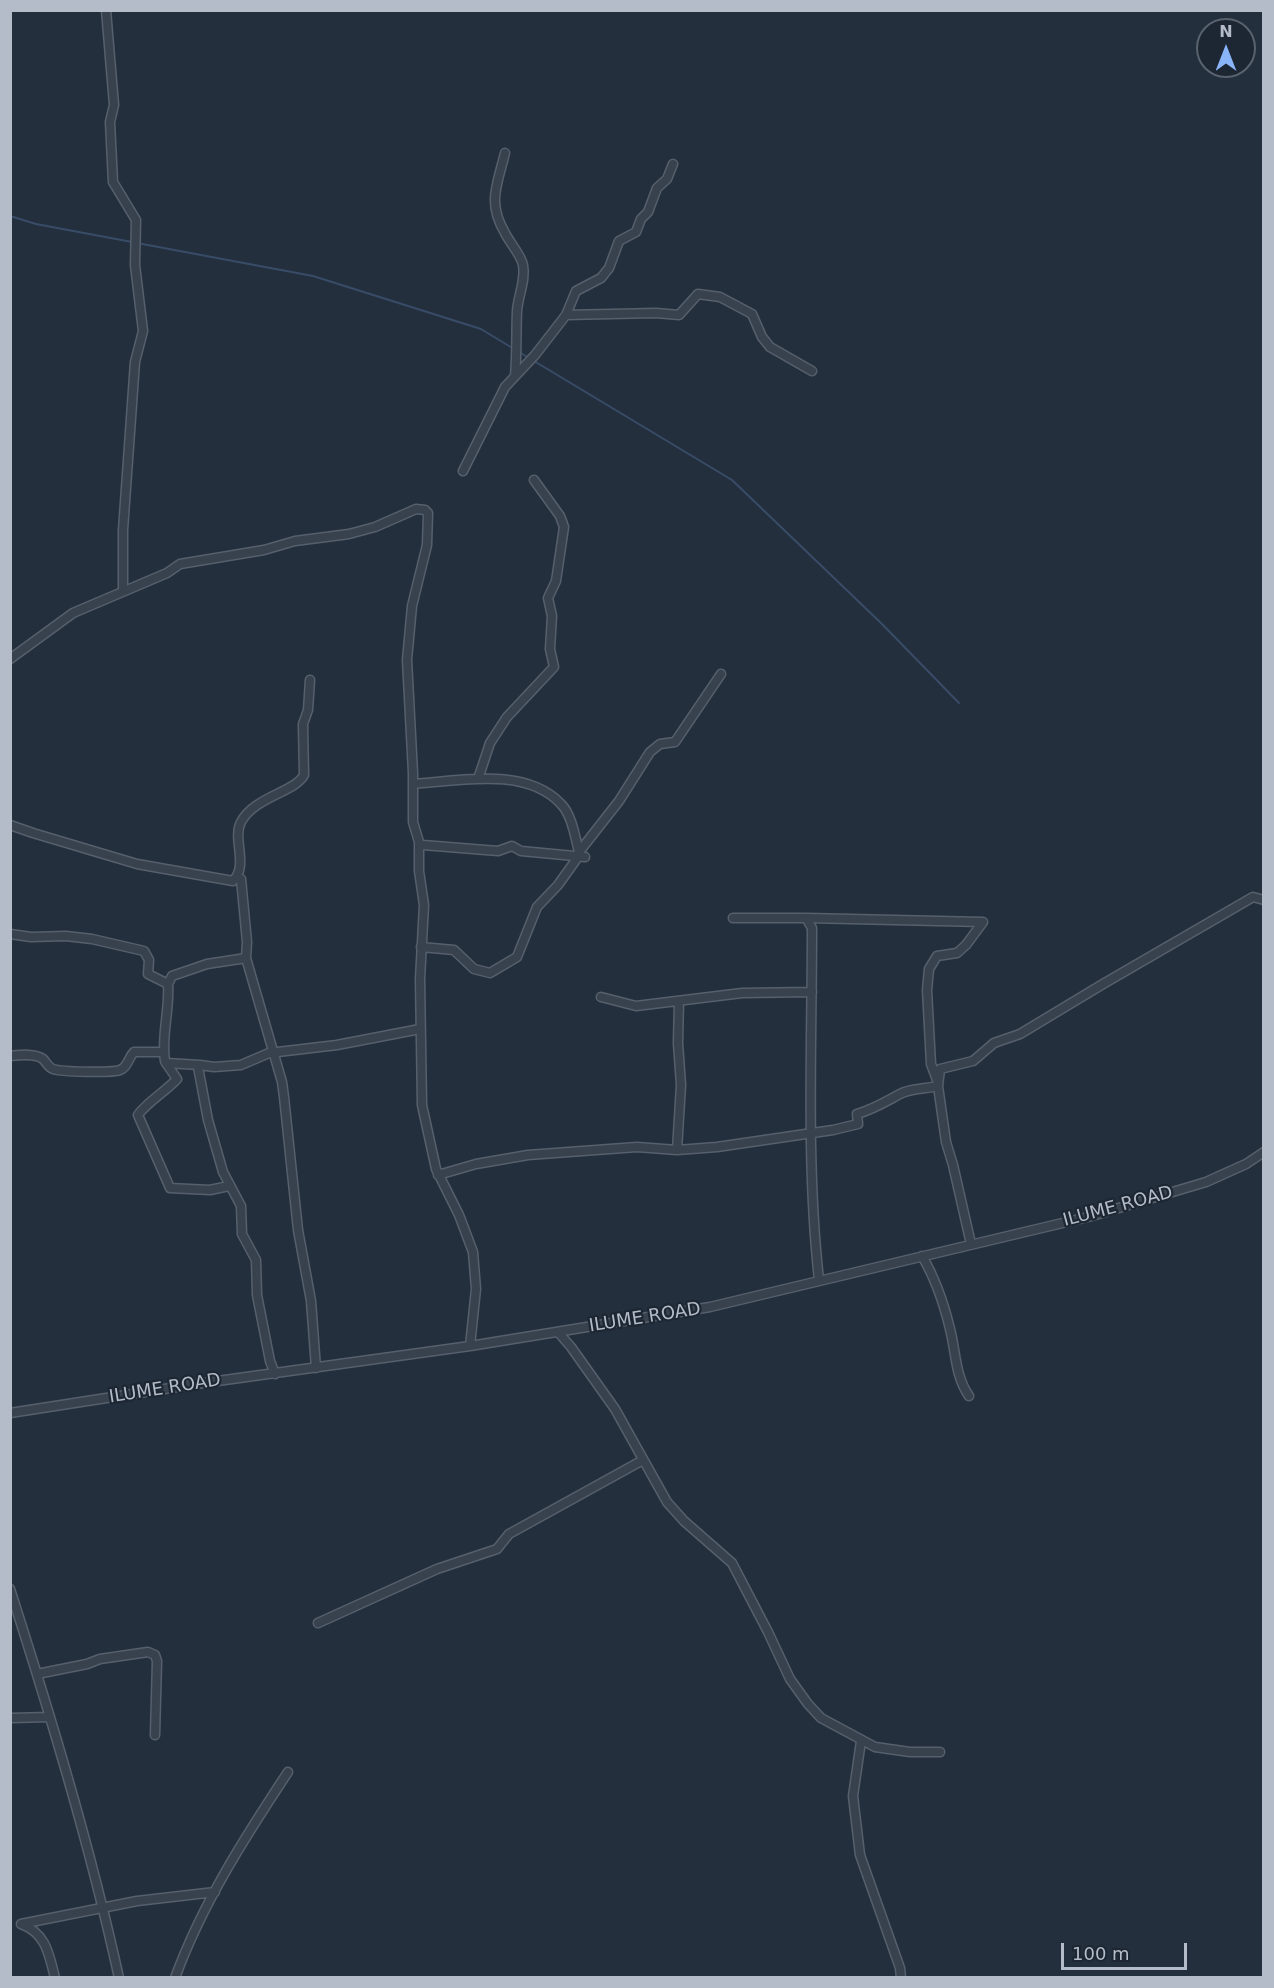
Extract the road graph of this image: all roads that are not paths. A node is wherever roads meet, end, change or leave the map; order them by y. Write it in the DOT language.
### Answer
graph roads {
  1 [pos="106,10"];
  2 [pos="505,153"];
  3 [pos="673,164"];
  4 [pos="566,315"];
  5 [pos="812,371"];
  6 [pos="515,377"];
  7 [pos="463,471"];
  8 [pos="534,480"];
  9 [pos="123,591"];
  10 [pos="10,659"];
  11 [pos="721,674"];
  12 [pos="310,680"];
  13 [pos="478,779"];
  14 [pos="413,784"];
  15 [pos="10,825"];
  16 [pos="423,845"];
  17 [pos="581,855"];
  18 [pos="241,879"];
  19 [pos="1263,900"];
  20 [pos="733,918"];
  21 [pos="806,918"];
  22 [pos="10,934"];
  23 [pos="421,947"];
  24 [pos="246,958"];
  25 [pos="168,984"];
  26 [pos="812,992"];
  27 [pos="601,997"];
  28 [pos="679,1001"];
  29 [pos="420,1029"];
  30 [pos="164,1052"];
  31 [pos="273,1053"];
  32 [pos="10,1056"];
  33 [pos="166,1063"];
  34 [pos="200,1065"];
  35 [pos="937,1083"];
  36 [pos="811,1133"];
  37 [pos="677,1150"];
  38 [pos="1263,1152"];
  39 [pos="438,1175"];
  40 [pos="229,1186"];
  41 [pos="971,1244"];
  42 [pos="922,1256"];
  43 [pos="819,1280"];
  44 [pos="558,1332"];
  45 [pos="470,1346"];
  46 [pos="316,1368"];
  47 [pos="275,1374"];
  48 [pos="969,1396"];
  49 [pos="10,1413"];
  50 [pos="643,1460"];
  51 [pos="10,1589"];
  52 [pos="318,1623"];
  53 [pos="37,1674"];
  54 [pos="50,1717"];
  55 [pos="10,1718"];
  56 [pos="155,1735"];
  57 [pos="861,1741"];
  58 [pos="940,1752"];
  59 [pos="288,1772"];
  60 [pos="215,1892"];
  61 [pos="102,1906"];
  62 [pos="11,1923"];
  63 [pos="21,1924"];
  64 [pos="55,1977"];
  65 [pos="119,1977"];
  66 [pos="175,1977"];
  67 [pos="902,1977"];
  1 -- 9 [label="street"];
  2 -- 6 [label="street"];
  3 -- 4 [label="street"];
  4 -- 5 [label="street"];
  4 -- 6 [label="street"];
  6 -- 7 [label="street"];
  8 -- 13 [label="street"];
  9 -- 10 [label="street"];
  9 -- 14 [label="street"];
  11 -- 17 [label="street"];
  12 -- 15 [label="street"];
  13 -- 14 [label="street"];
  13 -- 17 [label="street"];
  14 -- 23 [label="street"];
  16 -- 17 [label="street"];
  17 -- 23 [label="street"];
  18 -- 24 [label="street"];
  19 -- 35 [label="street"];
  20 -- 21 [label="street"];
  21 -- 26 [label="street"];
  21 -- 35 [label="street"];
  22 -- 25 [label="street"];
  23 -- 29 [label="street"];
  24 -- 25 [label="street"];
  24 -- 31 [label="street"];
  25 -- 30 [label="street"];
  26 -- 28 [label="street"];
  26 -- 36 [label="street"];
  27 -- 28 [label="street"];
  28 -- 37 [label="street"];
  29 -- 31 [label="street"];
  29 -- 39 [label="street"];
  30 -- 32 [label="street"];
  30 -- 33 [label="street"];
  31 -- 34 [label="street"];
  31 -- 46 [label="street"];
  33 -- 34 [label="street"];
  33 -- 40 [label="street"];
  34 -- 40 [label="street"];
  35 -- 36 [label="street"];
  35 -- 41 [label="street"];
  36 -- 37 [label="street"];
  36 -- 43 [label="street"];
  37 -- 39 [label="street"];
  38 -- 41 [label="street, ILUME ROAD"];
  39 -- 45 [label="street"];
  40 -- 47 [label="street"];
  41 -- 42 [label="street, ILUME ROAD"];
  42 -- 43 [label="street, ILUME ROAD"];
  42 -- 48 [label="street"];
  43 -- 44 [label="street, ILUME ROAD"];
  44 -- 45 [label="street, ILUME ROAD"];
  44 -- 50 [label="street"];
  45 -- 46 [label="street, ILUME ROAD"];
  46 -- 47 [label="street, ILUME ROAD"];
  47 -- 49 [label="street, ILUME ROAD"];
  50 -- 52 [label="street"];
  50 -- 57 [label="street"];
  51 -- 53 [label="street"];
  53 -- 54 [label="street"];
  53 -- 56 [label="street"];
  54 -- 55 [label="street"];
  54 -- 61 [label="street"];
  57 -- 58 [label="street"];
  57 -- 67 [label="street"];
  59 -- 60 [label="street"];
  60 -- 61 [label="street"];
  60 -- 66 [label="street"];
  61 -- 63 [label="street"];
  61 -- 65 [label="street"];
  62 -- 63 [label="street"];
  63 -- 64 [label="street"];
}
